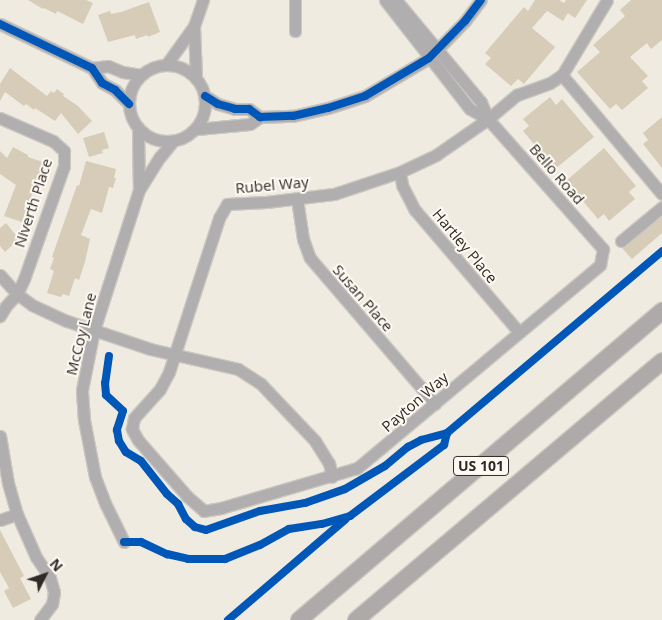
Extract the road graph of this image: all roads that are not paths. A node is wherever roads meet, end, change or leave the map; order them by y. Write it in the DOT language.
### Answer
graph roads {
  1 [pos="203,0"];
  2 [pos="295,0"];
  3 [pos="385,0"];
  4 [pos="396,0"];
  5 [pos="481,0"];
  6 [pos="607,0"];
  7 [pos="0,24"];
  8 [pos="194,26"];
  9 [pos="295,31"];
  10 [pos="438,50"];
  11 [pos="429,58"];
  12 [pos="166,65"];
  13 [pos="92,68"];
  14 [pos="141,75"];
  15 [pos="562,75"];
  16 [pos="196,78"];
  17 [pos="205,96"];
  18 [pos="129,104"];
  19 [pos="260,117"];
  20 [pos="0,118"];
  21 [pos="488,120"];
  22 [pos="138,128"];
  23 [pos="196,129"];
  24 [pos="174,142"];
  25 [pos="400,172"];
  26 [pos="139,190"];
  27 [pos="662,194"];
  28 [pos="297,198"];
  29 [pos="662,206"];
  30 [pos="621,241"];
  31 [pos="603,249"];
  32 [pos="0,275"];
  33 [pos="17,294"];
  34 [pos="662,311"];
  35 [pos="0,316"];
  36 [pos="94,330"];
  37 [pos="519,332"];
  38 [pos="174,354"];
  39 [pos="662,361"];
  40 [pos="435,404"];
  41 [pos="0,436"];
  42 [pos="332,477"];
  43 [pos="204,511"];
  44 [pos="17,514"];
  45 [pos="0,520"];
  46 [pos="124,542"];
  47 [pos="40,620"];
  48 [pos="299,620"];
  49 [pos="356,620"];
  1 -- 8 [label="street"];
  2 -- 9 [label="street"];
  3 -- 11 [label="street, Bello Road"];
  4 -- 10 [label="street, Bello Road"];
  5 -- 10 [label="street"];
  6 -- 15 [label="street"];
  7 -- 13 [label="street"];
  8 -- 12 [label="street"];
  8 -- 16 [label="street"];
  10 -- 11 [label="street"];
  10 -- 21 [label="street, Bello Road"];
  11 -- 19 [label="street"];
  11 -- 21 [label="street, Bello Road"];
  12 -- 14 [label="street"];
  12 -- 16 [label="street"];
  13 -- 14 [label="street"];
  13 -- 18 [label="street"];
  14 -- 18 [label="street"];
  15 -- 21 [label="street, Rubel Way"];
  15 -- 27 [label="street"];
  16 -- 17 [label="street"];
  17 -- 19 [label="street"];
  17 -- 23 [label="street"];
  18 -- 22 [label="street"];
  19 -- 23 [label="street"];
  20 -- 33 [label="street, Niverth Place"];
  21 -- 25 [label="street, Rubel Way"];
  21 -- 31 [label="street, Bello Road"];
  22 -- 24 [label="street"];
  22 -- 26 [label="street, McCoy Lane"];
  23 -- 24 [label="street"];
  24 -- 26 [label="street, McCoy Lane"];
  25 -- 28 [label="street, Rubel Way"];
  25 -- 37 [label="street, Hartley Place"];
  26 -- 36 [label="street, McCoy Lane"];
  28 -- 38 [label="street, Rubel Way"];
  28 -- 40 [label="street, Susan Place"];
  29 -- 30 [label="street"];
  31 -- 37 [label="street, Payton Way"];
  32 -- 33 [label="street"];
  33 -- 35 [label="street, Niverth Place"];
  33 -- 36 [label="street"];
  34 -- 48 [label="highway, US 101"];
  36 -- 38 [label="street"];
  36 -- 46 [label="street, McCoy Lane"];
  37 -- 40 [label="street, Payton Way"];
  38 -- 42 [label="street"];
  38 -- 43 [label="street, Rubel Way"];
  39 -- 49 [label="highway, US 101"];
  40 -- 42 [label="street, Payton Way"];
  41 -- 44 [label="street"];
  42 -- 43 [label="street, Payton Way"];
  44 -- 45 [label="street"];
  44 -- 47 [label="street"];
}
